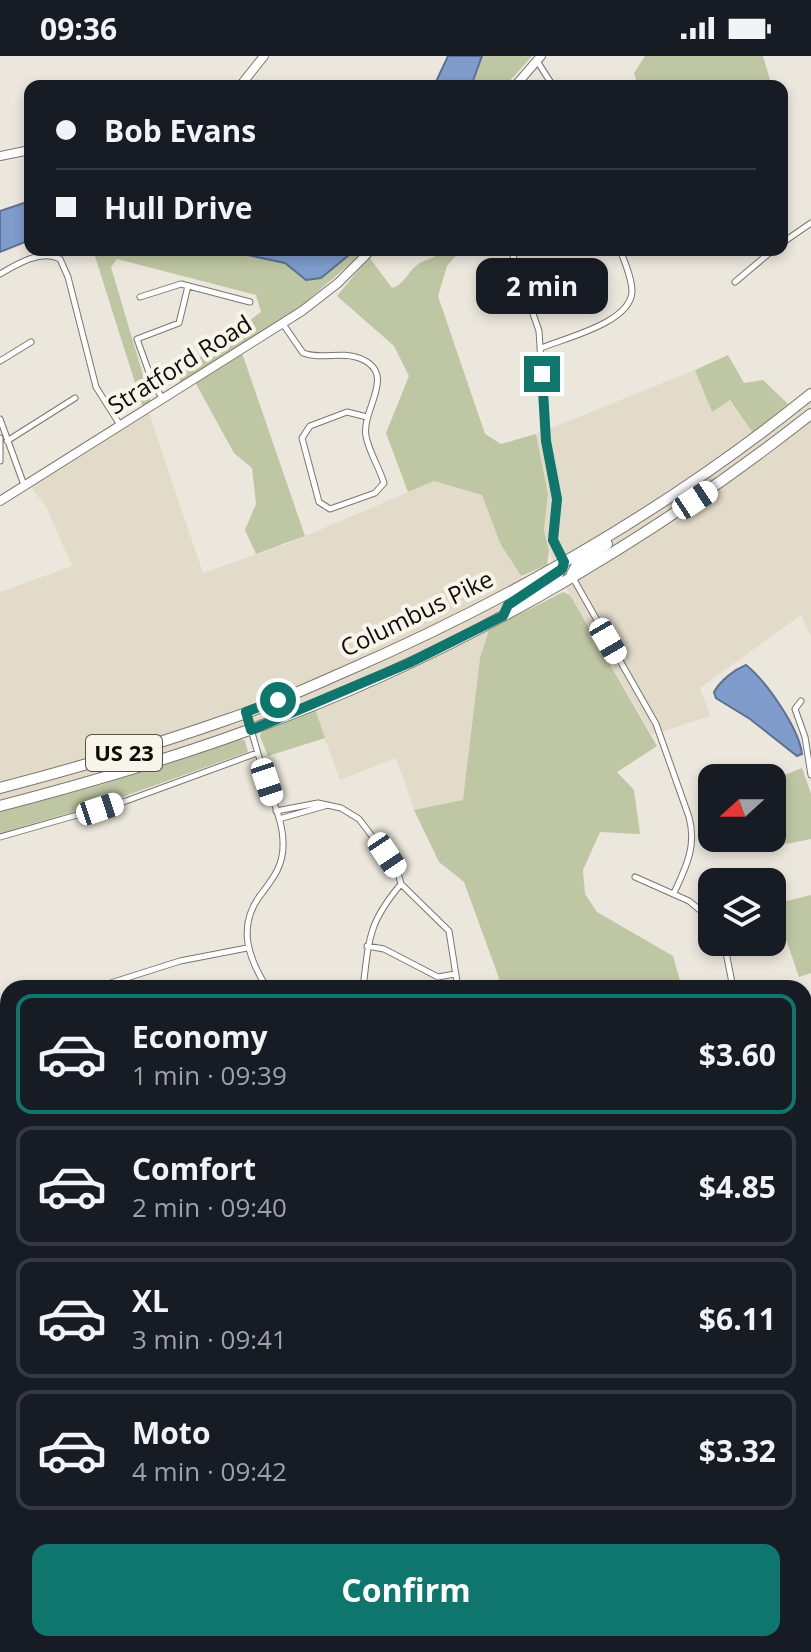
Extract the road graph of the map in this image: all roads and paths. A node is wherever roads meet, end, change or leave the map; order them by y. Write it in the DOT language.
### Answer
graph roads {
  1 [pos="264,56"];
  2 [pos="539,58"];
  3 [pos="245,80"];
  4 [pos="520,80"];
  5 [pos="550,80"];
  6 [pos="24,151"];
  7 [pos="0,156"];
  8 [pos="811,223"];
  9 [pos="788,238"];
  10 [pos="44,256"];
  11 [pos="52,256"];
  12 [pos="365,256"];
  13 [pos="513,256"];
  14 [pos="622,256"];
  15 [pos="766,256"];
  16 [pos="0,274"];
  17 [pos="735,282"];
  18 [pos="188,286"];
  19 [pos="140,297"];
  20 [pos="250,302"];
  21 [pos="283,324"];
  22 [pos="31,342"];
  23 [pos="541,348"];
  24 [pos="0,361"];
  25 [pos="811,394"];
  26 [pos="75,398"];
  27 [pos="163,399"];
  28 [pos="811,414"];
  29 [pos="367,417"];
  30 [pos="0,419"];
  31 [pos="120,426"];
  32 [pos="0,438"];
  33 [pos="7,441"];
  34 [pos="0,461"];
  35 [pos="24,486"];
  36 [pos="0,501"];
  37 [pos="640,516"];
  38 [pos="564,562"];
  39 [pos="571,576"];
  40 [pos="503,616"];
  41 [pos="319,683"];
  42 [pos="325,699"];
  43 [pos="801,701"];
  44 [pos="246,712"];
  45 [pos="251,730"];
  46 [pos="257,753"];
  47 [pos="811,775"];
  48 [pos="0,788"];
  49 [pos="329,805"];
  50 [pos="0,806"];
  51 [pos="276,811"];
  52 [pos="279,819"];
  53 [pos="0,837"];
  54 [pos="635,877"];
  55 [pos="401,884"];
  56 [pos="674,893"];
  57 [pos="698,908"];
  58 [pos="367,946"];
  59 [pos="247,948"];
  60 [pos="727,956"];
  61 [pos="455,974"];
  62 [pos="120,980"];
  63 [pos="262,980"];
  64 [pos="364,980"];
  65 [pos="456,980"];
  66 [pos="731,980"];
  1 -- 3 [label="street"];
  2 -- 4 [label="street"];
  2 -- 5 [label="street"];
  6 -- 7 [label="street"];
  8 -- 9 [label="street"];
  10 -- 16 [label="street"];
  11 -- 31 [label="street"];
  12 -- 21 [label="street, Stratford Road"];
  13 -- 23 [label="street"];
  14 -- 23 [label="street"];
  15 -- 17 [label="street"];
  18 -- 19 [label="street"];
  18 -- 20 [label="street"];
  18 -- 27 [label="street"];
  21 -- 27 [label="street, Stratford Road"];
  21 -- 29 [label="street"];
  22 -- 24 [label="street"];
  23 -- 38 [label="street"];
  25 -- 37 [label="highway, Columbus Pike / US 23"];
  26 -- 33 [label="street"];
  27 -- 31 [label="street, Stratford Road"];
  28 -- 39 [label="highway, Columbus Pike / US 23"];
  29 -- 29 [label="street"];
  30 -- 33 [label="street"];
  31 -- 35 [label="street, Stratford Road"];
  32 -- 34 [label="street"];
  33 -- 35 [label="street"];
  35 -- 36 [label="street, Stratford Road"];
  37 -- 38 [label="highway, Columbus Pike / US 23"];
  37 -- 39 [label="highway"];
  38 -- 40 [label="highway"];
  38 -- 41 [label="highway, Columbus Pike / US 23"];
  39 -- 40 [label="highway, Columbus Pike / US 23"];
  39 -- 56 [label="street"];
  40 -- 42 [label="highway, Columbus Pike / US 23"];
  41 -- 42 [label="street"];
  41 -- 44 [label="highway, Columbus Pike / US 23"];
  42 -- 45 [label="highway, Columbus Pike / US 23"];
  43 -- 47 [label="street"];
  44 -- 45 [label="street"];
  44 -- 48 [label="highway, Columbus Pike / US 23"];
  45 -- 46 [label="street"];
  45 -- 50 [label="highway, Columbus Pike / US 23"];
  46 -- 51 [label="street"];
  46 -- 53 [label="street"];
  49 -- 51 [label="street"];
  49 -- 52 [label="street"];
  49 -- 55 [label="street"];
  51 -- 52 [label="street"];
  52 -- 59 [label="street"];
  54 -- 56 [label="street"];
  55 -- 58 [label="street"];
  55 -- 61 [label="street"];
  56 -- 57 [label="street"];
  58 -- 61 [label="street"];
  58 -- 64 [label="street"];
  59 -- 62 [label="street"];
  59 -- 63 [label="street"];
  60 -- 66 [label="street"];
  61 -- 65 [label="street"];
}
